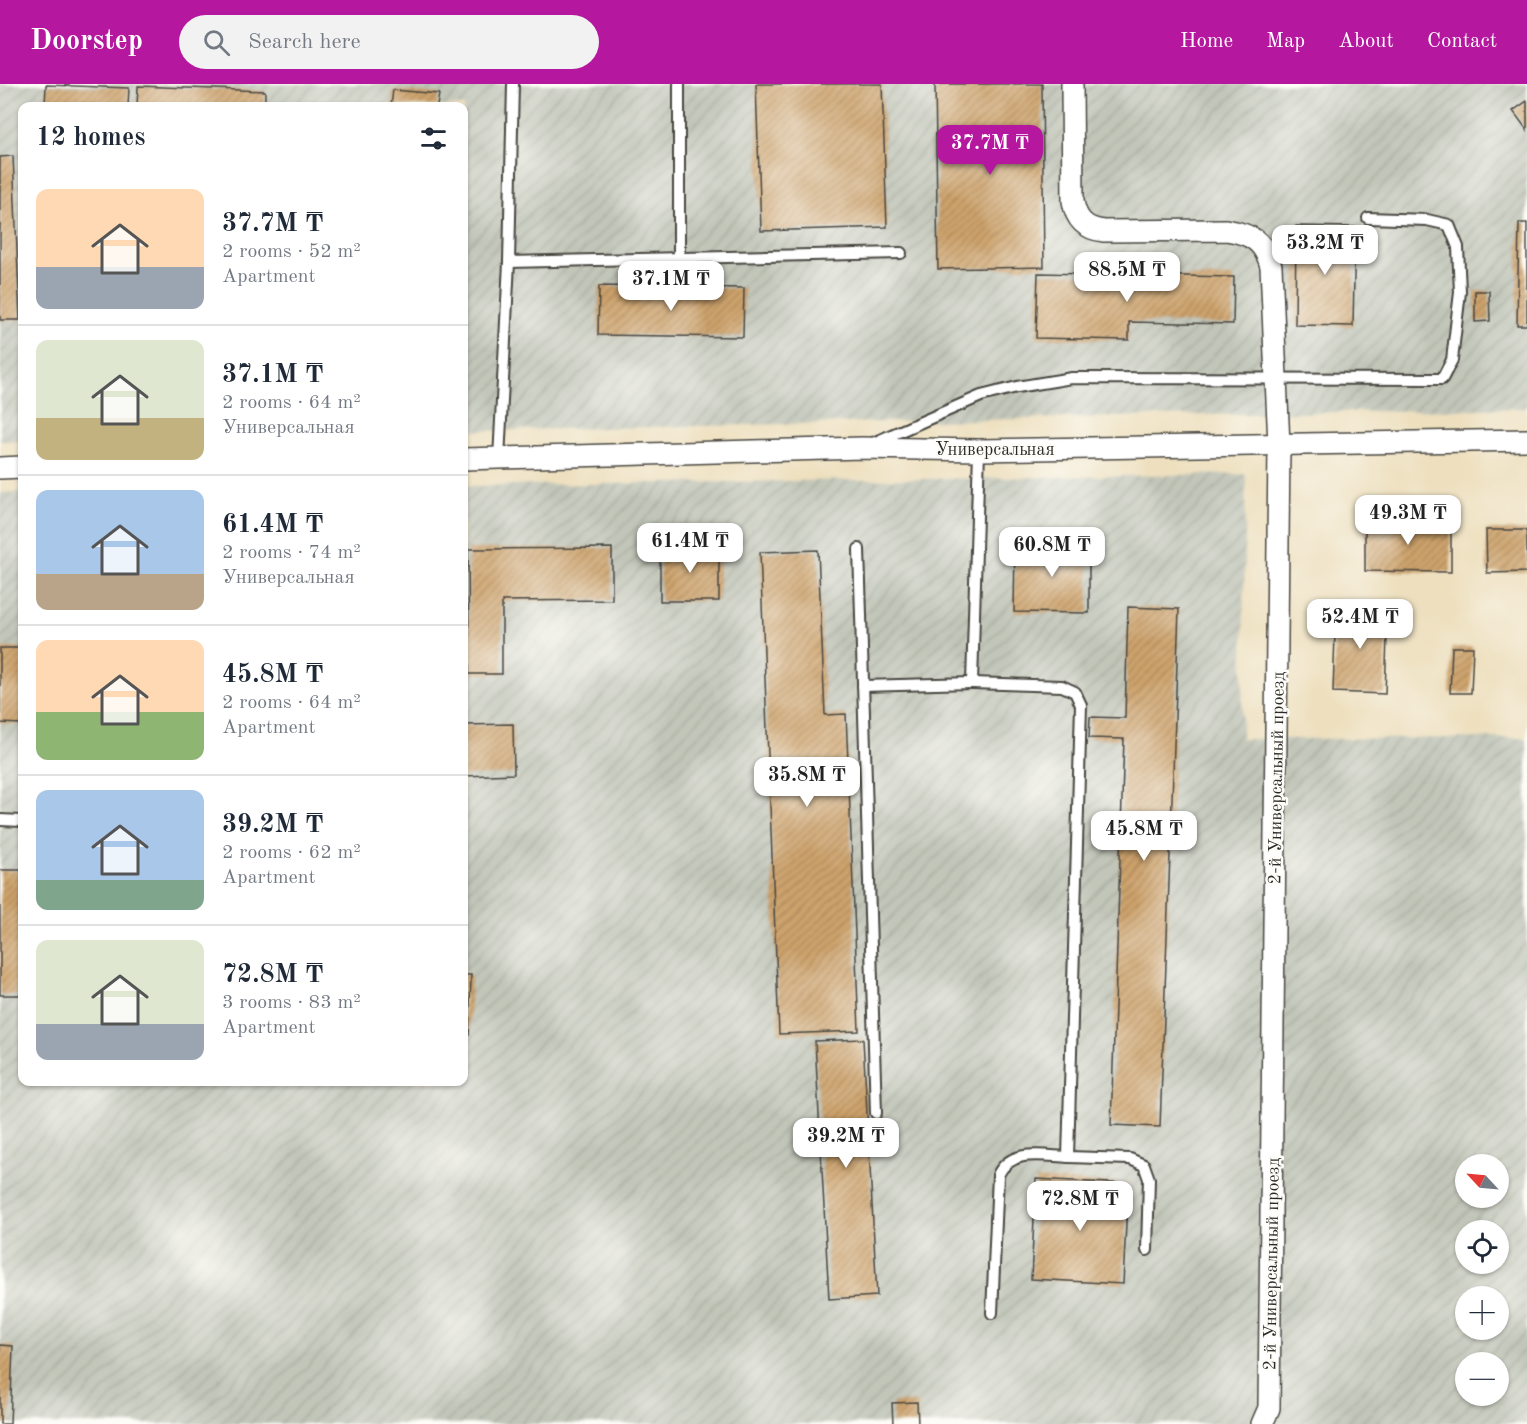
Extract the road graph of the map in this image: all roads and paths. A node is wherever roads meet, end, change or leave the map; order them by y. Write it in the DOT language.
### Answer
graph roads {
  1 [pos="513,84"];
  2 [pos="679,84"];
  3 [pos="1072,84"];
  4 [pos="1368,218"];
  5 [pos="901,253"];
  6 [pos="679,258"];
  7 [pos="509,262"];
  8 [pos="1277,379"];
  9 [pos="1527,440"];
  10 [pos="1280,445"];
  11 [pos="862,448"];
  12 [pos="979,450"];
  13 [pos="468,459"];
  14 [pos="499,459"];
  15 [pos="18,467"];
  16 [pos="0,468"];
  17 [pos="859,549"];
  18 [pos="972,683"];
  19 [pos="863,686"];
  20 [pos="0,820"];
  21 [pos="18,821"];
  22 [pos="876,1113"];
  23 [pos="1068,1157"];
  24 [pos="1147,1250"];
  25 [pos="992,1313"];
  26 [pos="1262,1424"];
  1 -- 7 [label="lane"];
  2 -- 6 [label="lane"];
  3 -- 8 [label="street, 2-й Универсальный проезд"];
  4 -- 8 [label="lane"];
  5 -- 6 [label="lane"];
  6 -- 7 [label="lane"];
  7 -- 14 [label="lane"];
  8 -- 10 [label="street, 2-й Универсальный проезд"];
  8 -- 11 [label="lane"];
  9 -- 10 [label="street, Универсальная"];
  10 -- 12 [label="street, Универсальная"];
  10 -- 26 [label="street, 2-й Универсальный проезд"];
  11 -- 12 [label="street, Универсальная"];
  11 -- 14 [label="street, Универсальная"];
  12 -- 18 [label="lane"];
  13 -- 14 [label="street, Универсальная"];
  15 -- 16 [label="street"];
  17 -- 19 [label="lane"];
  18 -- 19 [label="lane"];
  18 -- 23 [label="lane"];
  19 -- 22 [label="lane"];
  20 -- 21 [label="lane"];
  23 -- 24 [label="lane"];
  23 -- 25 [label="lane"];
}
